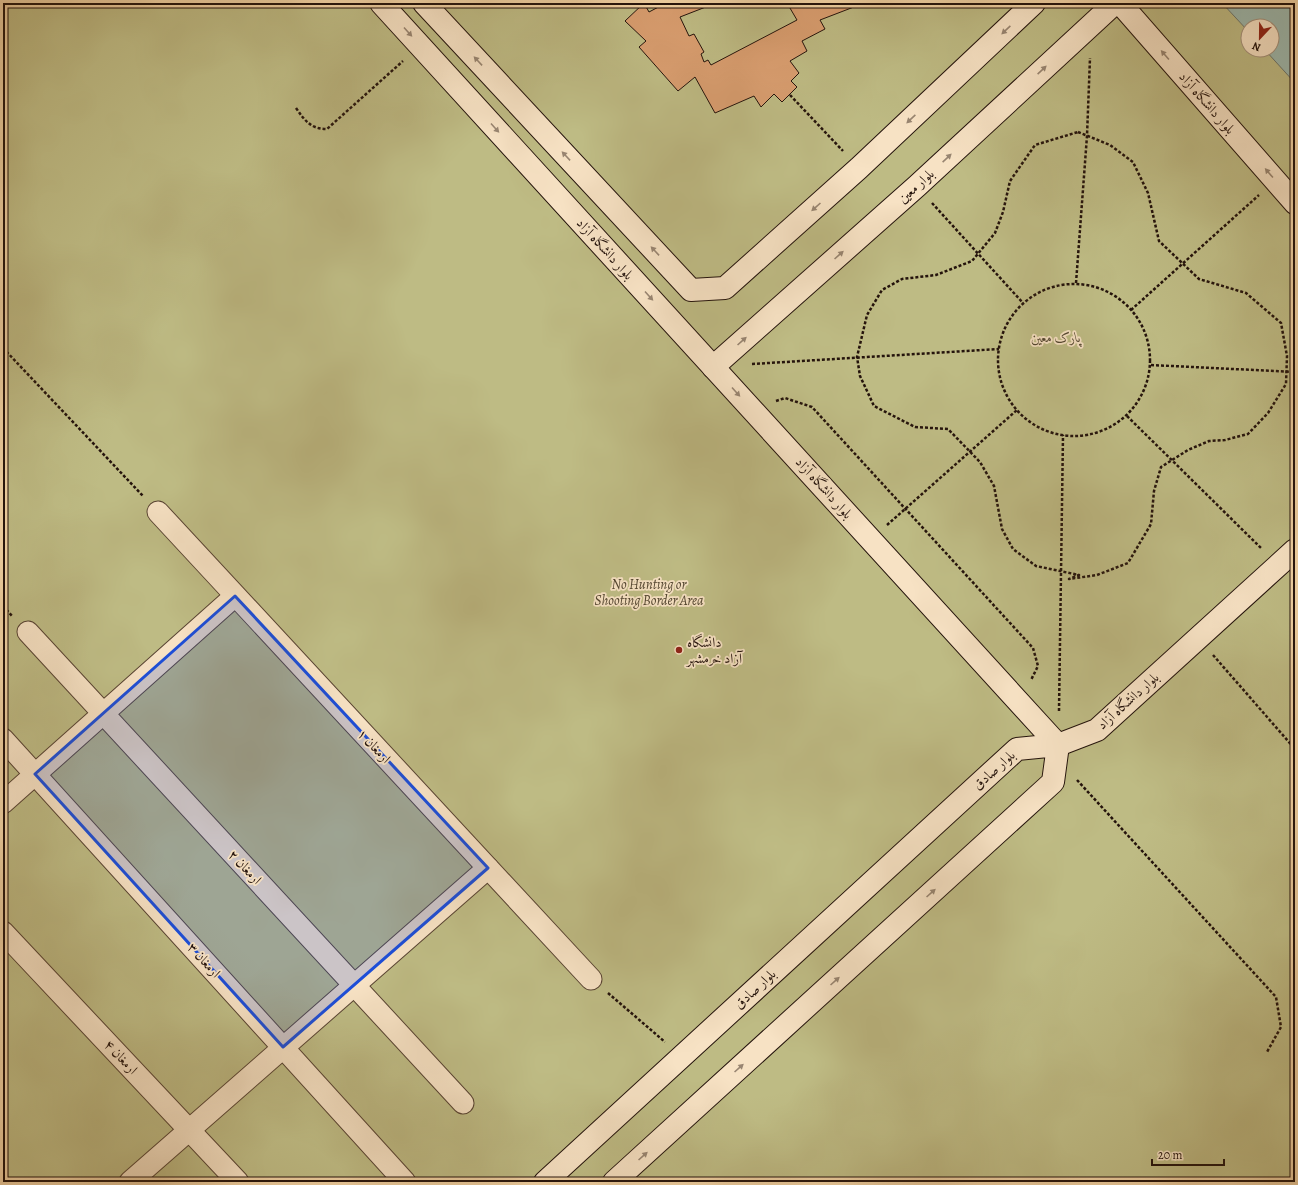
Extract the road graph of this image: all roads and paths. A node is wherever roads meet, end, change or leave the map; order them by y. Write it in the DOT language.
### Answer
graph roads {
  1 [pos="381,3"];
  2 [pos="424,3"];
  3 [pos="1034,3"];
  4 [pos="1115,3"];
  5 [pos="1120,3"];
  6 [pos="1091,25"];
  7 [pos="420,46"];
  8 [pos="790,95"];
  9 [pos="296,108"];
  10 [pos="1087,136"];
  11 [pos="859,168"];
  12 [pos="1276,181"];
  13 [pos="917,186"];
  14 [pos="1295,203"];
  15 [pos="978,254"];
  16 [pos="1182,264"];
  17 [pos="1076,283"];
  18 [pos="1023,304"];
  19 [pos="1131,310"];
  20 [pos="3,348"];
  21 [pos="999,349"];
  22 [pos="856,357"];
  23 [pos="1151,364"];
  24 [pos="713,367"];
  25 [pos="1287,371"];
  26 [pos="1295,372"];
  27 [pos="750,407"];
  28 [pos="1017,410"];
  29 [pos="1127,416"];
  30 [pos="1063,435"];
  31 [pos="970,452"];
  32 [pos="1172,460"];
  33 [pos="906,509"];
  34 [pos="158,512"];
  35 [pos="871,540"];
  36 [pos="1295,550"];
  37 [pos="1279,565"];
  38 [pos="1061,571"];
  39 [pos="235,596"];
  40 [pos="28,632"];
  41 [pos="1198,638"];
  42 [pos="1020,702"];
  43 [pos="103,713"];
  44 [pos="3,739"];
  45 [pos="1295,749"];
  46 [pos="1057,751"];
  47 [pos="35,774"];
  48 [pos="3,803"];
  49 [pos="488,868"];
  50 [pos="3,932"];
  51 [pos="591,979"];
  52 [pos="354,985"];
  53 [pos="283,1048"];
  54 [pos="1267,1052"];
  55 [pos="682,1056"];
  56 [pos="463,1103"];
  57 [pos="190,1130"];
  58 [pos="130,1182"];
  59 [pos="238,1182"];
  60 [pos="405,1182"];
  61 [pos="545,1182"];
  62 [pos="614,1182"];
  1 -- 7 [label="street, بلوار دانشگاه آزاد, one-way"];
  11 -- 2 [label="street, one-way"];
  3 -- 11 [label="street, one-way"];
  4 -- 6 [label="street, بلوار معین"];
  12 -- 5 [label="street, بلوار دانشگاه آزاد, one-way"];
  6 -- 10 [label="path"];
  13 -- 6 [label="street, بلوار معین, one-way"];
  7 -- 9 [label="path"];
  7 -- 24 [label="street, بلوار دانشگاه آزاد, one-way"];
  8 -- 11 [label="path"];
  10 -- 15 [label="path"];
  10 -- 16 [label="path"];
  10 -- 17 [label="path"];
  12 -- 14 [label="street, بلوار دانشگاه آزاد"];
  12 -- 16 [label="path"];
  13 -- 15 [label="path"];
  24 -- 13 [label="street, بلوار معین, one-way"];
  15 -- 18 [label="path"];
  15 -- 22 [label="path"];
  16 -- 19 [label="path"];
  16 -- 25 [label="path"];
  17 -- 18 [label="path"];
  17 -- 19 [label="path"];
  18 -- 21 [label="path"];
  19 -- 23 [label="path"];
  20 -- 34 [label="path"];
  21 -- 22 [label="path"];
  21 -- 28 [label="path"];
  22 -- 24 [label="path"];
  22 -- 31 [label="path"];
  23 -- 25 [label="path"];
  23 -- 29 [label="path"];
  24 -- 27 [label="street, بلوار دانشگاه آزاد, one-way"];
  25 -- 26 [label="path"];
  25 -- 32 [label="path"];
  27 -- 33 [label="path"];
  27 -- 35 [label="street, بلوار دانشگاه آزاد"];
  28 -- 30 [label="path"];
  28 -- 31 [label="path"];
  29 -- 30 [label="path"];
  29 -- 32 [label="path"];
  30 -- 38 [label="path"];
  31 -- 33 [label="path"];
  31 -- 38 [label="path"];
  32 -- 37 [label="path"];
  32 -- 38 [label="path"];
  33 -- 35 [label="path"];
  33 -- 42 [label="path"];
  34 -- 39 [label="street, ارمغان ۱"];
  35 -- 42 [label="street, بلوار دانشگاه آزاد"];
  36 -- 37 [label="street, بلوار دانشگاه آزاد"];
  37 -- 41 [label="street, بلوار دانشگاه آزاد"];
  38 -- 46 [label="path"];
  39 -- 43 [label="street"];
  39 -- 49 [label="street, ارمغان ۱"];
  40 -- 43 [label="street, ارمغان ۲"];
  41 -- 45 [label="path"];
  41 -- 46 [label="street, بلوار دانشگاه آزاد"];
  42 -- 46 [label="street, بلوار دانشگاه آزاد"];
  43 -- 47 [label="street"];
  43 -- 52 [label="street, ارمغان ۲"];
  44 -- 47 [label="street, ارمغان ۳"];
  46 -- 54 [label="path"];
  46 -- 55 [label="street, بلوار صادق"];
  62 -- 46 [label="street, one-way"];
  47 -- 48 [label="street"];
  47 -- 53 [label="street, ارمغان ۳"];
  49 -- 51 [label="street, ارمغان ۱"];
  49 -- 52 [label="street"];
  50 -- 57 [label="street, ارمغان ۴"];
  51 -- 55 [label="path"];
  52 -- 53 [label="street"];
  52 -- 56 [label="street, ارمغان ۲"];
  53 -- 57 [label="street"];
  53 -- 60 [label="street, ارمغان ۳"];
  55 -- 61 [label="street, بلوار صادق"];
  57 -- 58 [label="street"];
  57 -- 59 [label="street, ارمغان ۴"];
}
